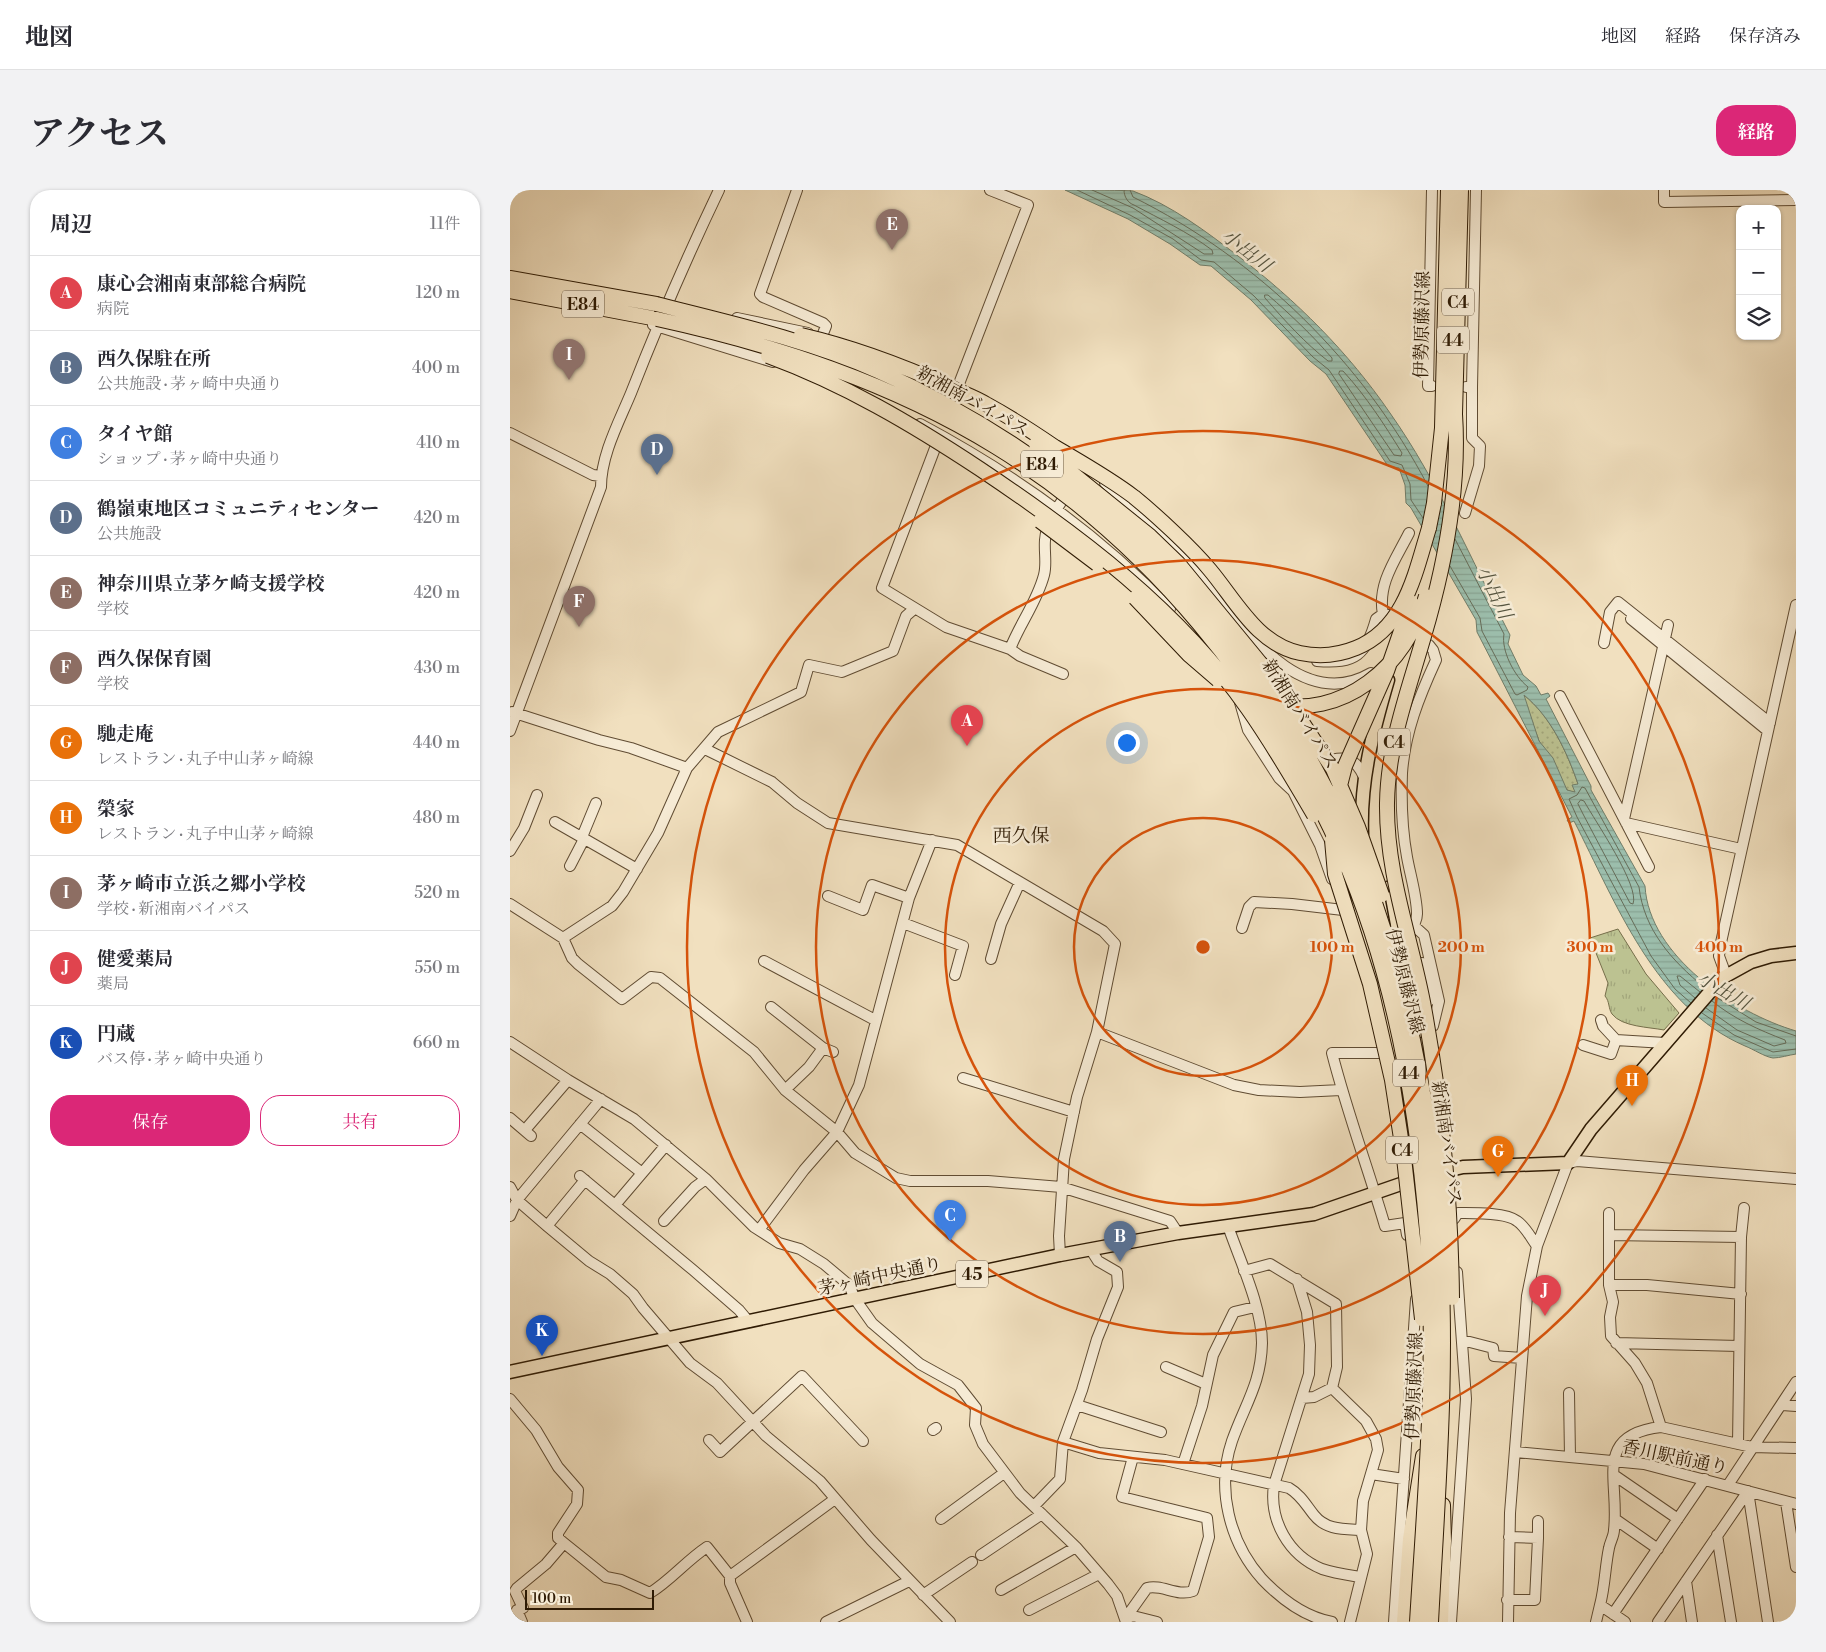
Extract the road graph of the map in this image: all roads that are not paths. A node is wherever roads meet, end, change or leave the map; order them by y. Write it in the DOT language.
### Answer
graph roads {
  1 [pos="718,190"];
  2 [pos="798,190"];
  3 [pos="990,190"];
  4 [pos="1432,190"];
  5 [pos="1443,190"];
  6 [pos="1448,190"];
  7 [pos="1456,190"];
  8 [pos="1460,190"];
  9 [pos="1476,190"];
  10 [pos="1664,190"];
  11 [pos="1796,200"];
  12 [pos="510,276"];
  13 [pos="510,291"];
  14 [pos="510,297"];
  15 [pos="661,304"];
  16 [pos="657,322"];
  17 [pos="822,336"];
  18 [pos="1432,386"];
  19 [pos="960,391"];
  20 [pos="1455,414"];
  21 [pos="510,433"];
  22 [pos="940,434"];
  23 [pos="948,448"];
  24 [pos="1086,468"];
  25 [pos="601,476"];
  26 [pos="1056,509"];
  27 [pos="1465,512"];
  28 [pos="1425,532"];
  29 [pos="1409,533"];
  30 [pos="1222,602"];
  31 [pos="1796,605"];
  32 [pos="914,609"];
  33 [pos="1794,624"];
  34 [pos="1668,625"];
  35 [pos="1190,630"];
  36 [pos="1255,639"];
  37 [pos="1399,642"];
  38 [pos="1665,642"];
  39 [pos="1604,643"];
  40 [pos="1429,645"];
  41 [pos="1010,649"];
  42 [pos="1063,674"];
  43 [pos="1239,688"];
  44 [pos="1560,696"];
  45 [pos="1398,708"];
  46 [pos="513,713"];
  47 [pos="1769,727"];
  48 [pos="510,731"];
  49 [pos="1406,738"];
  50 [pos="705,749"];
  51 [pos="687,768"];
  52 [pos="1364,777"];
  53 [pos="1313,779"];
  54 [pos="537,795"];
  55 [pos="596,803"];
  56 [pos="1625,821"];
  57 [pos="555,822"];
  58 [pos="583,838"];
  59 [pos="932,840"];
  60 [pos="1741,849"];
  61 [pos="510,851"];
  62 [pos="570,866"];
  63 [pos="1649,867"];
  64 [pos="637,868"];
  65 [pos="1020,882"];
  66 [pos="828,896"];
  67 [pos="909,898"];
  68 [pos="510,904"];
  69 [pos="1343,910"];
  70 [pos="903,923"];
  71 [pos="1414,926"];
  72 [pos="1242,928"];
  73 [pos="564,938"];
  74 [pos="1401,946"];
  75 [pos="1796,953"];
  76 [pos="991,959"];
  77 [pos="764,960"];
  78 [pos="1420,963"];
  79 [pos="1384,967"];
  80 [pos="955,975"];
  81 [pos="1724,976"];
  82 [pos="771,1007"];
  83 [pos="875,1020"];
  84 [pos="1601,1020"];
  85 [pos="1433,1026"];
  86 [pos="1097,1032"];
  87 [pos="1616,1040"];
  88 [pos="1590,1044"];
  89 [pos="1665,1044"];
  90 [pos="511,1045"];
  91 [pos="1419,1049"];
  92 [pos="1384,1053"];
  93 [pos="1410,1077"];
  94 [pos="963,1078"];
  95 [pos="568,1080"];
  96 [pos="785,1090"];
  97 [pos="1341,1090"];
  98 [pos="601,1099"];
  99 [pos="1074,1112"];
  100 [pos="1444,1112"];
  101 [pos="1428,1114"];
  102 [pos="510,1118"];
  103 [pos="580,1124"];
  104 [pos="1446,1126"];
  105 [pos="837,1132"];
  106 [pos="666,1144"];
  107 [pos="1568,1163"];
  108 [pos="642,1173"];
  109 [pos="1428,1175"];
  110 [pos="706,1178"];
  111 [pos="1796,1179"];
  112 [pos="510,1187"];
  113 [pos="1061,1187"];
  114 [pos="1376,1192"];
  115 [pos="517,1200"];
  116 [pos="615,1205"];
  117 [pos="1744,1208"];
  118 [pos="1609,1213"];
  119 [pos="510,1216"];
  120 [pos="1454,1219"];
  121 [pos="1436,1220"];
  122 [pos="664,1221"];
  123 [pos="548,1226"];
  124 [pos="1228,1226"];
  125 [pos="759,1230"];
  126 [pos="1178,1233"];
  127 [pos="1609,1235"];
  128 [pos="1741,1237"];
  129 [pos="1537,1246"];
  130 [pos="1091,1250"];
  131 [pos="1060,1255"];
  132 [pos="1244,1271"];
  133 [pos="1296,1279"];
  134 [pos="1609,1285"];
  135 [pos="1741,1294"];
  136 [pos="1433,1298"];
  137 [pos="855,1299"];
  138 [pos="1415,1300"];
  139 [pos="1255,1307"];
  140 [pos="749,1322"];
  141 [pos="669,1338"];
  142 [pos="1462,1340"];
  143 [pos="1616,1343"];
  144 [pos="1739,1346"];
  145 [pos="1522,1358"];
  146 [pos="1166,1367"];
  147 [pos="510,1372"];
  148 [pos="1796,1382"];
  149 [pos="1206,1384"];
  150 [pos="1332,1388"];
  151 [pos="1568,1393"];
  152 [pos="1302,1398"];
  153 [pos="510,1399"];
  154 [pos="1782,1405"];
  155 [pos="1077,1406"];
  156 [pos="1796,1406"];
  157 [pos="1434,1412"];
  158 [pos="754,1422"];
  159 [pos="1662,1427"];
  160 [pos="1161,1432"];
  161 [pos="709,1440"];
  162 [pos="863,1440"];
  163 [pos="1063,1442"];
  164 [pos="1738,1444"];
  165 [pos="1752,1447"];
  166 [pos="1796,1448"];
  167 [pos="1515,1452"];
  168 [pos="1133,1457"];
  169 [pos="1570,1457"];
  170 [pos="1614,1460"];
  171 [pos="1183,1464"];
  172 [pos="1004,1473"];
  173 [pos="1226,1474"];
  174 [pos="1371,1474"];
  175 [pos="1614,1475"];
  176 [pos="1404,1479"];
  177 [pos="1705,1480"];
  178 [pos="1274,1485"];
  179 [pos="1728,1485"];
  180 [pos="1438,1490"];
  181 [pos="1748,1491"];
  182 [pos="836,1499"];
  183 [pos="1791,1503"];
  184 [pos="1034,1506"];
  185 [pos="1042,1514"];
  186 [pos="940,1519"];
  187 [pos="1615,1519"];
  188 [pos="1678,1519"];
  189 [pos="1538,1521"];
  190 [pos="1361,1530"];
  191 [pos="1717,1535"];
  192 [pos="1509,1537"];
  193 [pos="1538,1538"];
  194 [pos="564,1543"];
  195 [pos="1076,1547"];
  196 [pos="1658,1549"];
  197 [pos="981,1555"];
  198 [pos="972,1562"];
  199 [pos="1796,1568"];
  200 [pos="1099,1574"];
  201 [pos="730,1576"];
  202 [pos="1360,1577"];
  203 [pos="909,1581"];
  204 [pos="1686,1581"];
  205 [pos="1001,1590"];
  206 [pos="923,1595"];
  207 [pos="1508,1600"];
  208 [pos="1600,1605"];
  209 [pos="1030,1610"];
  210 [pos="513,1613"];
  211 [pos="1614,1614"];
  212 [pos="1126,1620"];
  213 [pos="522,1622"];
  214 [pos="747,1622"];
  215 [pos="826,1622"];
  216 [pos="950,1622"];
  217 [pos="1157,1622"];
  218 [pos="1332,1622"];
  219 [pos="1350,1622"];
  220 [pos="1394,1622"];
  221 [pos="1404,1622"];
  222 [pos="1418,1622"];
  223 [pos="1429,1622"];
  224 [pos="1441,1622"];
  225 [pos="1452,1622"];
  226 [pos="1508,1622"];
  227 [pos="1596,1622"];
  228 [pos="1625,1622"];
  229 [pos="1658,1622"];
  230 [pos="1692,1622"];
  231 [pos="1731,1622"];
  232 [pos="1768,1622"];
  1 -- 15 [label="street"];
  2 -- 17 [label="street"];
  3 -- 19 [label="street"];
  4 -- 18 [label="street"];
  5 -- 28 [label="main road, 伊勢原藤沢線 / 44"];
  6 -- 28 [label="highway, C4, bridge"];
  7 -- 45 [label="main road, 伊勢原藤沢線 / 44"];
  8 -- 20 [label="highway, C4, bridge"];
  9 -- 27 [label="street"];
  10 -- 11 [label="street"];
  12 -- 15 [label="highway, 新湘南バイパス / E84"];
  13 -- 16 [label="highway, 新湘南バイパス / E84"];
  14 -- 16 [label="street"];
  15 -- 16 [label="street"];
  15 -- 17 [label="street"];
  15 -- 19 [label="highway, E84, bridge"];
  15 -- 53 [label="highway, 新湘南バイパス / E84, bridge"];
  16 -- 22 [label="street"];
  16 -- 23 [label="highway, bridge"];
  16 -- 25 [label="street"];
  16 -- 53 [label="highway, 新湘南バイパス / E84, bridge"];
  17 -- 19 [label="street"];
  19 -- 24 [label="street"];
  19 -- 28 [label="highway, C4, bridge"];
  19 -- 91 [label="highway, bridge"];
  20 -- 23 [label="highway, C4, bridge"];
  20 -- 180 [label="highway, C4, bridge"];
  21 -- 25 [label="street"];
  22 -- 26 [label="street"];
  22 -- 32 [label="street"];
  23 -- 79 [label="highway, bridge"];
  24 -- 26 [label="street"];
  24 -- 30 [label="street"];
  25 -- 46 [label="street"];
  26 -- 35 [label="street"];
  26 -- 41 [label="street"];
  28 -- 37 [label="main road, 伊勢原藤沢線 / 44"];
  28 -- 157 [label="highway, C4, bridge"];
  29 -- 36 [label="street"];
  30 -- 35 [label="street"];
  30 -- 36 [label="street"];
  31 -- 33 [label="street"];
  32 -- 41 [label="street"];
  32 -- 50 [label="street"];
  33 -- 47 [label="street"];
  34 -- 38 [label="street"];
  35 -- 43 [label="street"];
  36 -- 37 [label="street"];
  37 -- 52 [label="main road, 伊勢原藤沢線 / 44"];
  38 -- 39 [label="street"];
  38 -- 47 [label="street"];
  38 -- 56 [label="street"];
  40 -- 49 [label="street"];
  41 -- 42 [label="street"];
  43 -- 52 [label="street"];
  43 -- 69 [label="street"];
  44 -- 56 [label="street"];
  45 -- 49 [label="street"];
  45 -- 74 [label="main road, 伊勢原藤沢線 / 44"];
  46 -- 48 [label="street"];
  46 -- 51 [label="street"];
  47 -- 60 [label="street"];
  49 -- 71 [label="street"];
  50 -- 51 [label="street"];
  50 -- 59 [label="street"];
  51 -- 64 [label="street"];
  52 -- 79 [label="main road, 伊勢原藤沢線 / 44"];
  53 -- 157 [label="highway, 新湘南バイパス / C4, bridge"];
  53 -- 180 [label="highway, 新湘南バイパス / C4, bridge"];
  54 -- 61 [label="street"];
  55 -- 58 [label="street"];
  56 -- 60 [label="street"];
  56 -- 63 [label="street"];
  57 -- 58 [label="street"];
  58 -- 62 [label="street"];
  58 -- 64 [label="street"];
  59 -- 65 [label="street"];
  59 -- 67 [label="street"];
  60 -- 81 [label="street"];
  64 -- 73 [label="street"];
  65 -- 76 [label="street"];
  65 -- 86 [label="street"];
  66 -- 67 [label="street"];
  67 -- 70 [label="street"];
  68 -- 73 [label="street"];
  69 -- 72 [label="street"];
  69 -- 92 [label="street"];
  70 -- 80 [label="street"];
  70 -- 83 [label="street"];
  71 -- 74 [label="street"];
  71 -- 85 [label="street"];
  73 -- 96 [label="street"];
  74 -- 91 [label="main road, 伊勢原藤沢線 / 44"];
  75 -- 81 [label="main road"];
  77 -- 83 [label="street"];
  78 -- 85 [label="street"];
  79 -- 93 [label="main road, 伊勢原藤沢線 / 44"];
  81 -- 89 [label="main road"];
  82 -- 96 [label="street"];
  83 -- 105 [label="street"];
  84 -- 87 [label="street"];
  85 -- 100 [label="street"];
  86 -- 97 [label="street"];
  86 -- 99 [label="street"];
  87 -- 88 [label="street"];
  87 -- 89 [label="street"];
  89 -- 107 [label="main road"];
  90 -- 95 [label="street"];
  91 -- 101 [label="main road, 伊勢原藤沢線 / 44"];
  92 -- 93 [label="street"];
  92 -- 97 [label="street"];
  93 -- 109 [label="main road, 伊勢原藤沢線 / 44"];
  94 -- 99 [label="street"];
  95 -- 98 [label="street"];
  95 -- 102 [label="street"];
  96 -- 105 [label="street"];
  97 -- 114 [label="street"];
  98 -- 103 [label="street"];
  98 -- 106 [label="street"];
  99 -- 113 [label="street"];
  100 -- 101 [label="street"];
  100 -- 104 [label="street"];
  101 -- 109 [label="main road, 伊勢原藤沢線 / 44"];
  103 -- 108 [label="street"];
  103 -- 115 [label="street"];
  105 -- 113 [label="street"];
  105 -- 125 [label="street"];
  106 -- 108 [label="street"];
  106 -- 110 [label="street"];
  107 -- 109 [label="main road, 45"];
  107 -- 111 [label="street"];
  107 -- 129 [label="street"];
  108 -- 116 [label="street"];
  109 -- 114 [label="main road, 茅ヶ崎中央通り / 45"];
  109 -- 121 [label="main road, 伊勢原藤沢線 / 44"];
  109 -- 136 [label="main road, 伊勢原藤沢線 / 44"];
  110 -- 122 [label="street"];
  110 -- 125 [label="street"];
  112 -- 115 [label="street"];
  113 -- 126 [label="street"];
  113 -- 131 [label="street"];
  114 -- 124 [label="main road, 茅ヶ崎中央通り / 45"];
  114 -- 138 [label="street"];
  115 -- 119 [label="street"];
  115 -- 123 [label="street"];
  116 -- 123 [label="street"];
  116 -- 140 [label="street"];
  117 -- 128 [label="street"];
  118 -- 127 [label="street"];
  120 -- 121 [label="street"];
  120 -- 129 [label="street"];
  120 -- 142 [label="street"];
  121 -- 157 [label="main road, 伊勢原藤沢線 / 44"];
  123 -- 141 [label="street"];
  124 -- 126 [label="main road, 茅ヶ崎中央通り / 45"];
  124 -- 132 [label="street"];
  125 -- 137 [label="street"];
  126 -- 130 [label="main road, 茅ヶ崎中央通り / 45"];
  127 -- 128 [label="street"];
  127 -- 134 [label="street"];
  128 -- 135 [label="street"];
  129 -- 145 [label="street"];
  130 -- 131 [label="main road, 茅ヶ崎中央通り / 45"];
  130 -- 155 [label="street"];
  131 -- 137 [label="main road, 茅ヶ崎中央通り / 45"];
  132 -- 133 [label="street"];
  132 -- 139 [label="street"];
  133 -- 150 [label="street"];
  133 -- 152 [label="street"];
  134 -- 135 [label="street"];
  134 -- 143 [label="street"];
  135 -- 144 [label="street"];
  136 -- 138 [label="street"];
  136 -- 157 [label="main road, 伊勢原藤沢線 / 44"];
  137 -- 140 [label="main road, 茅ヶ崎中央通り / 45"];
  137 -- 172 [label="street"];
  138 -- 176 [label="street"];
  139 -- 149 [label="street"];
  139 -- 173 [label="street"];
  140 -- 141 [label="main road, 茅ヶ崎中央通り / 45"];
  141 -- 147 [label="main road, 茅ヶ崎中央通り / 45"];
  141 -- 158 [label="street"];
  142 -- 145 [label="street"];
  142 -- 225 [label="street"];
  143 -- 144 [label="street"];
  143 -- 159 [label="street"];
  144 -- 164 [label="street"];
  145 -- 167 [label="street"];
  146 -- 149 [label="street"];
  148 -- 154 [label="street"];
  149 -- 171 [label="street"];
  150 -- 152 [label="street"];
  150 -- 174 [label="street"];
  151 -- 169 [label="street"];
  152 -- 178 [label="street"];
  153 -- 194 [label="street"];
  154 -- 156 [label="street"];
  154 -- 165 [label="street"];
  155 -- 160 [label="street"];
  155 -- 163 [label="street"];
  157 -- 221 [label="highway"];
  157 -- 222 [label="highway, 新湘南バイパス / C4, bridge"];
  157 -- 223 [label="main road, 伊勢原藤沢線 / 44"];
  157 -- 224 [label="highway"];
  158 -- 161 [label="street"];
  158 -- 162 [label="street"];
  158 -- 182 [label="street"];
  159 -- 164 [label="street"];
  159 -- 170 [label="street"];
  163 -- 168 [label="street"];
  163 -- 184 [label="street"];
  164 -- 165 [label="street"];
  165 -- 166 [label="street"];
  165 -- 179 [label="street"];
  167 -- 169 [label="street, 香川駅前通り"];
  167 -- 192 [label="street"];
  168 -- 171 [label="street"];
  168 -- 212 [label="street"];
  169 -- 170 [label="street, 香川駅前通り"];
  170 -- 175 [label="street"];
  170 -- 177 [label="street, 香川駅前通り"];
  171 -- 173 [label="street"];
  172 -- 184 [label="street"];
  172 -- 186 [label="street"];
  173 -- 178 [label="street"];
  173 -- 218 [label="street"];
  174 -- 176 [label="street"];
  174 -- 190 [label="street"];
  175 -- 187 [label="street"];
  175 -- 188 [label="street"];
  176 -- 220 [label="street"];
  177 -- 179 [label="street, 香川駅前通り"];
  177 -- 188 [label="street"];
  178 -- 190 [label="street"];
  178 -- 202 [label="street"];
  179 -- 181 [label="street, 香川駅前通り"];
  180 -- 223 [label="highway, 新湘南バイパス / C4, bridge"];
  181 -- 183 [label="street, 香川駅前通り"];
  181 -- 191 [label="street"];
  181 -- 232 [label="street"];
  182 -- 201 [label="street"];
  182 -- 203 [label="street"];
  183 -- 199 [label="street"];
  184 -- 185 [label="street"];
  185 -- 195 [label="street"];
  185 -- 197 [label="street"];
  187 -- 196 [label="street"];
  187 -- 208 [label="street"];
  188 -- 196 [label="street"];
  189 -- 193 [label="street"];
  190 -- 202 [label="street"];
  191 -- 204 [label="street"];
  191 -- 231 [label="street"];
  192 -- 193 [label="street"];
  192 -- 207 [label="street"];
  193 -- 207 [label="street"];
  194 -- 201 [label="street"];
  194 -- 210 [label="street"];
  195 -- 200 [label="street"];
  195 -- 205 [label="street"];
  196 -- 211 [label="street"];
  198 -- 206 [label="street"];
  200 -- 209 [label="street"];
  200 -- 212 [label="street"];
  201 -- 214 [label="street"];
  202 -- 219 [label="street"];
  203 -- 206 [label="street"];
  203 -- 215 [label="street"];
  204 -- 229 [label="street"];
  204 -- 230 [label="street"];
  206 -- 216 [label="street"];
  207 -- 226 [label="street"];
  208 -- 211 [label="street"];
  208 -- 227 [label="street"];
  210 -- 213 [label="street"];
  211 -- 228 [label="street"];
  212 -- 217 [label="street"];
}
